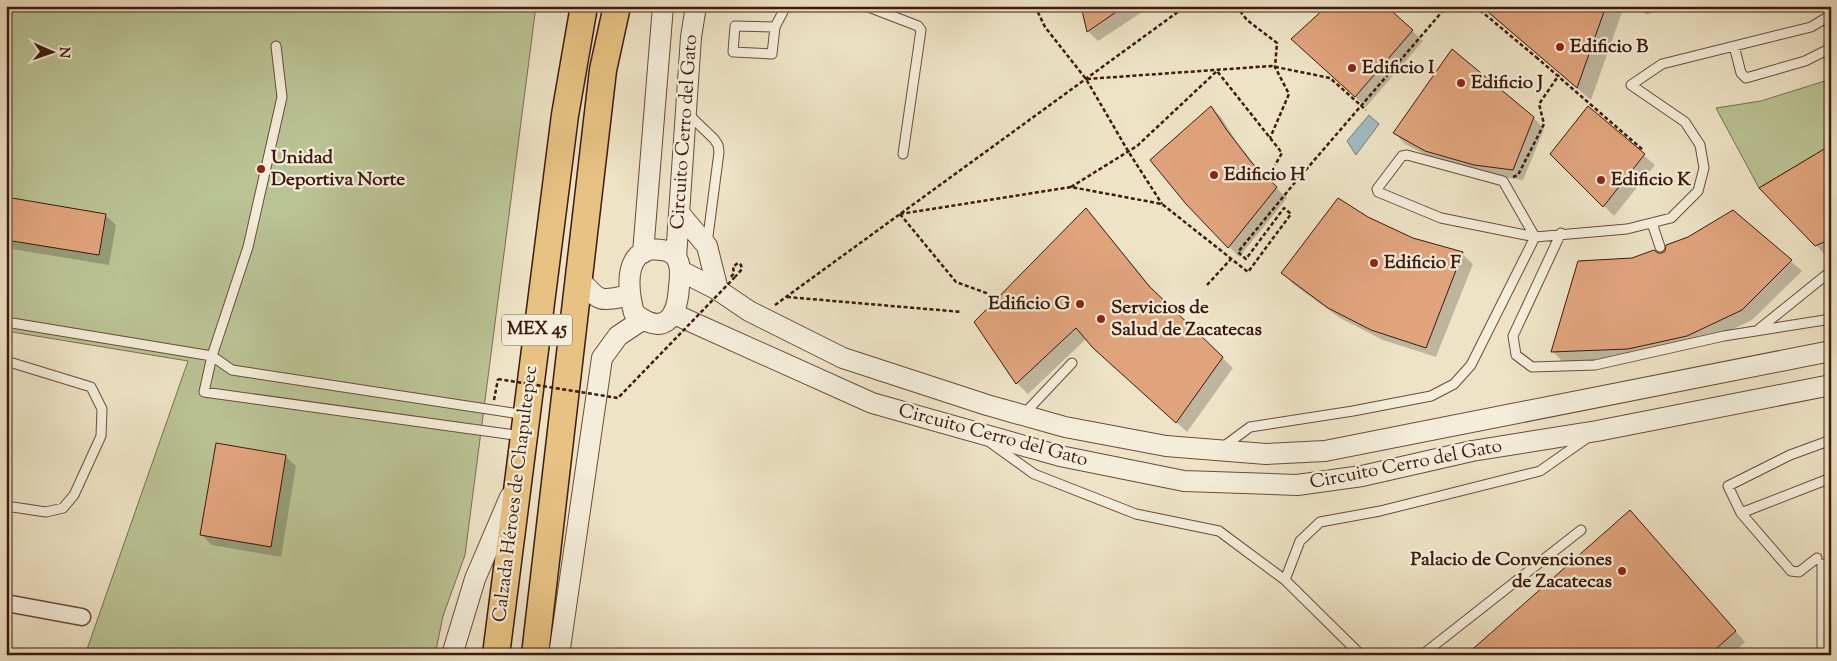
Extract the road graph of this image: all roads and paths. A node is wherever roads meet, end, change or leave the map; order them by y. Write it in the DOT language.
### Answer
graph roads {
  1 [pos="584,6"];
  2 [pos="617,6"];
  3 [pos="663,6"];
  4 [pos="696,6"];
  5 [pos="786,6"];
  6 [pos="866,6"];
  7 [pos="1035,6"];
  8 [pos="1186,6"];
  9 [pos="1236,6"];
  10 [pos="1447,6"];
  11 [pos="1475,6"];
  12 [pos="1656,6"];
  13 [pos="1647,8"];
  14 [pos="1831,15"];
  15 [pos="775,27"];
  16 [pos="276,46"];
  17 [pos="1734,46"];
  18 [pos="1831,48"];
  19 [pos="1275,67"];
  20 [pos="1216,71"];
  21 [pos="1559,75"];
  22 [pos="1086,79"];
  23 [pos="1361,106"];
  24 [pos="1366,110"];
  25 [pos="685,111"];
  26 [pos="1270,138"];
  27 [pos="1643,150"];
  28 [pos="1128,152"];
  29 [pos="903,154"];
  30 [pos="1275,165"];
  31 [pos="1503,181"];
  32 [pos="1071,187"];
  33 [pos="1162,204"];
  34 [pos="679,213"];
  35 [pos="900,214"];
  36 [pos="1652,222"];
  37 [pos="1560,233"];
  38 [pos="1535,236"];
  39 [pos="707,246"];
  40 [pos="1660,247"];
  41 [pos="643,253"];
  42 [pos="1231,259"];
  43 [pos="678,264"];
  44 [pos="1831,271"];
  45 [pos="734,275"];
  46 [pos="579,279"];
  47 [pos="1207,285"];
  48 [pos="718,290"];
  49 [pos="989,294"];
  50 [pos="629,295"];
  51 [pos="786,297"];
  52 [pos="962,312"];
  53 [pos="674,314"];
  54 [pos="760,316"];
  55 [pos="1831,319"];
  56 [pos="642,320"];
  57 [pos="6,322"];
  58 [pos="1757,330"];
  59 [pos="1831,351"];
  60 [pos="212,356"];
  61 [pos="6,361"];
  62 [pos="1072,363"];
  63 [pos="1831,385"];
  64 [pos="494,405"];
  65 [pos="1023,415"];
  66 [pos="524,426"];
  67 [pos="1597,431"];
  68 [pos="977,433"];
  69 [pos="1831,440"];
  70 [pos="1218,451"];
  71 [pos="1831,478"];
  72 [pos="518,479"];
  73 [pos="6,506"];
  74 [pos="1741,513"];
  75 [pos="1581,530"];
  76 [pos="1285,580"];
  77 [pos="6,603"];
  78 [pos="82,617"];
  79 [pos="452,655"];
  80 [pos="496,655"];
  81 [pos="535,655"];
  82 [pos="559,655"];
  83 [pos="1361,655"];
  84 [pos="1422,655"];
  85 [pos="1822,655"];
  1 -- 66 [label="main road, Calzada Héroes de Chapultepec / MEX 45"];
  2 -- 46 [label="main road, Calzada Héroes de Chapultepec / MEX 45"];
  3 -- 41 [label="street, Circuito Cerro del Gato"];
  4 -- 25 [label="street, Circuito Cerro del Gato"];
  5 -- 15 [label="lane"];
  6 -- 29 [label="lane"];
  7 -- 22 [label="path"];
  8 -- 22 [label="path"];
  9 -- 19 [label="path"];
  10 -- 23 [label="path"];
  11 -- 27 [label="path, bridge"];
  12 -- 13 [label="lane"];
  14 -- 17 [label="lane"];
  15 -- 15 [label="lane"];
  16 -- 60 [label="lane"];
  17 -- 18 [label="lane"];
  17 -- 36 [label="lane"];
  19 -- 20 [label="path"];
  19 -- 23 [label="path"];
  19 -- 26 [label="path"];
  20 -- 22 [label="path"];
  20 -- 26 [label="path"];
  20 -- 28 [label="path"];
  21 -- 31 [label="path"];
  22 -- 28 [label="path"];
  22 -- 35 [label="path"];
  23 -- 24 [label="path"];
  23 -- 42 [label="path"];
  25 -- 34 [label="street, Circuito Cerro del Gato"];
  25 -- 39 [label="lane"];
  26 -- 30 [label="path"];
  28 -- 32 [label="path"];
  28 -- 33 [label="path"];
  31 -- 38 [label="lane"];
  31 -- 38 [label="lane"];
  32 -- 33 [label="path"];
  32 -- 35 [label="path"];
  33 -- 42 [label="path"];
  34 -- 39 [label="street"];
  34 -- 43 [label="street, Circuito Cerro del Gato"];
  35 -- 49 [label="path"];
  35 -- 51 [label="path"];
  36 -- 37 [label="lane"];
  36 -- 40 [label="lane"];
  37 -- 38 [label="lane"];
  37 -- 58 [label="lane"];
  38 -- 70 [label="lane"];
  39 -- 48 [label="street"];
  41 -- 43 [label="street"];
  41 -- 50 [label="street"];
  42 -- 47 [label="path"];
  43 -- 48 [label="street, Circuito Cerro del Gato"];
  43 -- 53 [label="street"];
  44 -- 58 [label="lane"];
  45 -- 45 [label="path"];
  45 -- 64 [label="path, bridge"];
  46 -- 50 [label="street"];
  46 -- 81 [label="main road, Calzada Héroes de Chapultepec / MEX 45"];
  48 -- 54 [label="street, Circuito Cerro del Gato"];
  50 -- 56 [label="street"];
  51 -- 52 [label="path"];
  51 -- 54 [label="path"];
  53 -- 56 [label="street"];
  53 -- 68 [label="street, Circuito Cerro del Gato"];
  54 -- 65 [label="street, Circuito Cerro del Gato"];
  55 -- 58 [label="lane"];
  56 -- 82 [label="street"];
  57 -- 60 [label="lane"];
  59 -- 70 [label="street, Circuito Cerro del Gato"];
  60 -- 66 [label="lane"];
  60 -- 66 [label="lane"];
  61 -- 73 [label="lane"];
  62 -- 65 [label="lane"];
  63 -- 67 [label="street, Circuito Cerro del Gato"];
  65 -- 70 [label="street, Circuito Cerro del Gato"];
  66 -- 72 [label="main road, Calzada Héroes de Chapultepec / MEX 45"];
  67 -- 68 [label="street, Circuito Cerro del Gato"];
  67 -- 76 [label="lane"];
  68 -- 76 [label="lane"];
  69 -- 74 [label="lane"];
  71 -- 74 [label="lane"];
  72 -- 79 [label="street"];
  72 -- 80 [label="main road, Calzada Héroes de Chapultepec / MEX 45"];
  74 -- 85 [label="lane"];
  75 -- 84 [label="lane"];
  76 -- 83 [label="lane"];
  77 -- 78 [label="street"];
}
